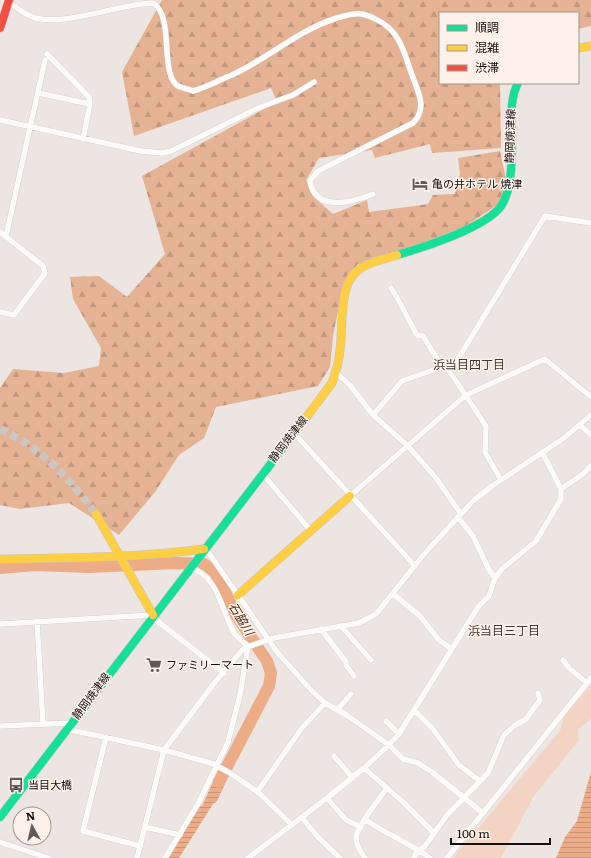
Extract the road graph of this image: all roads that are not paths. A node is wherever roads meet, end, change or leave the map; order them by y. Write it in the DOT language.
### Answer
graph roads {
  1 [pos="9,1"];
  2 [pos="0,28"];
  3 [pos="591,46"];
  4 [pos="579,48"];
  5 [pos="47,54"];
  6 [pos="45,60"];
  7 [pos="314,82"];
  8 [pos="518,84"];
  9 [pos="38,93"];
  10 [pos="90,104"];
  11 [pos="0,120"];
  12 [pos="30,127"];
  13 [pos="83,138"];
  14 [pos="373,194"];
  15 [pos="591,223"];
  16 [pos="0,232"];
  17 [pos="6,236"];
  18 [pos="391,288"];
  19 [pos="0,312"];
  20 [pos="442,368"];
  21 [pos="450,372"];
  22 [pos="336,374"];
  23 [pos="466,395"];
  24 [pos="591,397"];
  25 [pos="373,415"];
  26 [pos="591,415"];
  27 [pos="580,425"];
  28 [pos="294,432"];
  29 [pos="591,435"];
  30 [pos="408,446"];
  31 [pos="542,452"];
  32 [pos="591,466"];
  33 [pos="262,473"];
  34 [pos="501,480"];
  35 [pos="561,489"];
  36 [pos="350,496"];
  37 [pos="96,514"];
  38 [pos="460,516"];
  39 [pos="311,531"];
  40 [pos="202,552"];
  41 [pos="0,559"];
  42 [pos="121,559"];
  43 [pos="414,566"];
  44 [pos="190,567"];
  45 [pos="495,578"];
  46 [pos="393,594"];
  47 [pos="238,595"];
  48 [pos="152,616"];
  49 [pos="37,621"];
  50 [pos="0,624"];
  51 [pos="341,626"];
  52 [pos="321,629"];
  53 [pos="269,639"];
  54 [pos="248,646"];
  55 [pos="452,649"];
  56 [pos="371,660"];
  57 [pos="562,660"];
  58 [pos="224,673"];
  59 [pos="354,676"];
  60 [pos="589,680"];
  61 [pos="538,693"];
  62 [pos="351,694"];
  63 [pos="325,703"];
  64 [pos="337,710"];
  65 [pos="414,710"];
  66 [pos="386,721"];
  67 [pos="43,724"];
  68 [pos="0,726"];
  69 [pos="68,726"];
  70 [pos="399,734"];
  71 [pos="106,737"];
  72 [pos="389,745"];
  73 [pos="164,750"];
  74 [pos="334,756"];
  75 [pos="218,765"];
  76 [pos="364,768"];
  77 [pos="353,778"];
  78 [pos="480,781"];
  79 [pos="387,788"];
  80 [pos="258,792"];
  81 [pos="464,797"];
  82 [pos="327,798"];
  83 [pos="483,813"];
  84 [pos="0,817"];
  85 [pos="302,818"];
  86 [pos="366,820"];
  87 [pos="292,825"];
  88 [pos="145,827"];
  89 [pos="361,827"];
  90 [pos="434,834"];
  91 [pos="180,835"];
  92 [pos="0,842"];
  93 [pos="140,846"];
  94 [pos="420,850"];
  95 [pos="48,858"];
  96 [pos="137,858"];
  97 [pos="166,858"];
  98 [pos="248,858"];
  99 [pos="340,858"];
  100 [pos="365,858"];
  101 [pos="414,858"];
  102 [pos="430,858"];
  103 [pos="448,858"];
  1 -- 2 [label="main road"];
  1 -- 14 [label="street"];
  3 -- 4 [label="main road"];
  5 -- 10 [label="street"];
  6 -- 9 [label="street"];
  7 -- 13 [label="street"];
  8 -- 22 [label="main road, 静岡焼津線"];
  9 -- 10 [label="street"];
  9 -- 12 [label="street"];
  10 -- 13 [label="street"];
  11 -- 12 [label="street"];
  12 -- 13 [label="street"];
  12 -- 17 [label="street"];
  15 -- 21 [label="street"];
  16 -- 17 [label="street"];
  17 -- 19 [label="street"];
  18 -- 20 [label="street"];
  20 -- 21 [label="street"];
  20 -- 25 [label="street"];
  21 -- 23 [label="street"];
  22 -- 25 [label="street"];
  22 -- 28 [label="main road, 静岡焼津線"];
  23 -- 24 [label="street"];
  23 -- 30 [label="street"];
  23 -- 34 [label="street"];
  25 -- 30 [label="street"];
  26 -- 27 [label="street"];
  27 -- 29 [label="street"];
  27 -- 31 [label="street"];
  28 -- 33 [label="main road, 静岡焼津線"];
  28 -- 36 [label="street"];
  30 -- 36 [label="street"];
  30 -- 38 [label="street"];
  31 -- 34 [label="street"];
  31 -- 35 [label="street"];
  32 -- 35 [label="street"];
  33 -- 39 [label="street"];
  33 -- 40 [label="main road, 静岡焼津線"];
  34 -- 38 [label="street"];
  35 -- 45 [label="street"];
  36 -- 39 [label="main road"];
  36 -- 43 [label="street"];
  37 -- 42 [label="main road"];
  38 -- 43 [label="street"];
  38 -- 45 [label="street"];
  39 -- 47 [label="main road"];
  40 -- 42 [label="main road"];
  40 -- 44 [label="main road, 静岡焼津線"];
  40 -- 47 [label="street"];
  41 -- 42 [label="main road"];
  42 -- 48 [label="main road"];
  43 -- 46 [label="street"];
  44 -- 48 [label="main road, 静岡焼津線"];
  44 -- 54 [label="street"];
  45 -- 55 [label="street"];
  46 -- 51 [label="street"];
  46 -- 55 [label="street"];
  47 -- 53 [label="street"];
  48 -- 49 [label="street"];
  48 -- 58 [label="street"];
  48 -- 69 [label="main road, 静岡焼津線"];
  49 -- 50 [label="street"];
  49 -- 67 [label="street"];
  51 -- 52 [label="street"];
  51 -- 56 [label="street"];
  52 -- 53 [label="street"];
  52 -- 59 [label="street"];
  53 -- 54 [label="street"];
  53 -- 63 [label="street"];
  54 -- 58 [label="street"];
  54 -- 75 [label="street"];
  55 -- 65 [label="street"];
  57 -- 60 [label="street"];
  58 -- 73 [label="street"];
  60 -- 83 [label="street"];
  61 -- 78 [label="street"];
  62 -- 64 [label="street"];
  63 -- 64 [label="street"];
  63 -- 80 [label="street"];
  64 -- 72 [label="street"];
  65 -- 70 [label="street"];
  65 -- 78 [label="street"];
  66 -- 70 [label="street"];
  67 -- 68 [label="street"];
  67 -- 69 [label="street"];
  69 -- 71 [label="street"];
  69 -- 84 [label="main road, 静岡焼津線"];
  70 -- 72 [label="street"];
  71 -- 73 [label="street"];
  71 -- 93 [label="street"];
  72 -- 76 [label="street"];
  72 -- 81 [label="street"];
  73 -- 75 [label="street"];
  73 -- 88 [label="street"];
  74 -- 77 [label="street"];
  75 -- 80 [label="street"];
  75 -- 91 [label="street"];
  76 -- 77 [label="street"];
  76 -- 79 [label="street"];
  77 -- 82 [label="street"];
  78 -- 81 [label="street"];
  79 -- 86 [label="street"];
  79 -- 90 [label="street"];
  80 -- 87 [label="street"];
  81 -- 83 [label="street"];
  81 -- 90 [label="street"];
  82 -- 85 [label="street"];
  82 -- 89 [label="street"];
  83 -- 103 [label="street"];
  85 -- 87 [label="street"];
  85 -- 99 [label="street"];
  86 -- 89 [label="street"];
  86 -- 94 [label="street"];
  87 -- 98 [label="street"];
  88 -- 91 [label="street"];
  88 -- 93 [label="street"];
  89 -- 100 [label="street"];
  90 -- 94 [label="street"];
  91 -- 97 [label="street"];
  92 -- 95 [label="street"];
  93 -- 96 [label="street"];
  94 -- 101 [label="street"];
  94 -- 102 [label="street"];
}
